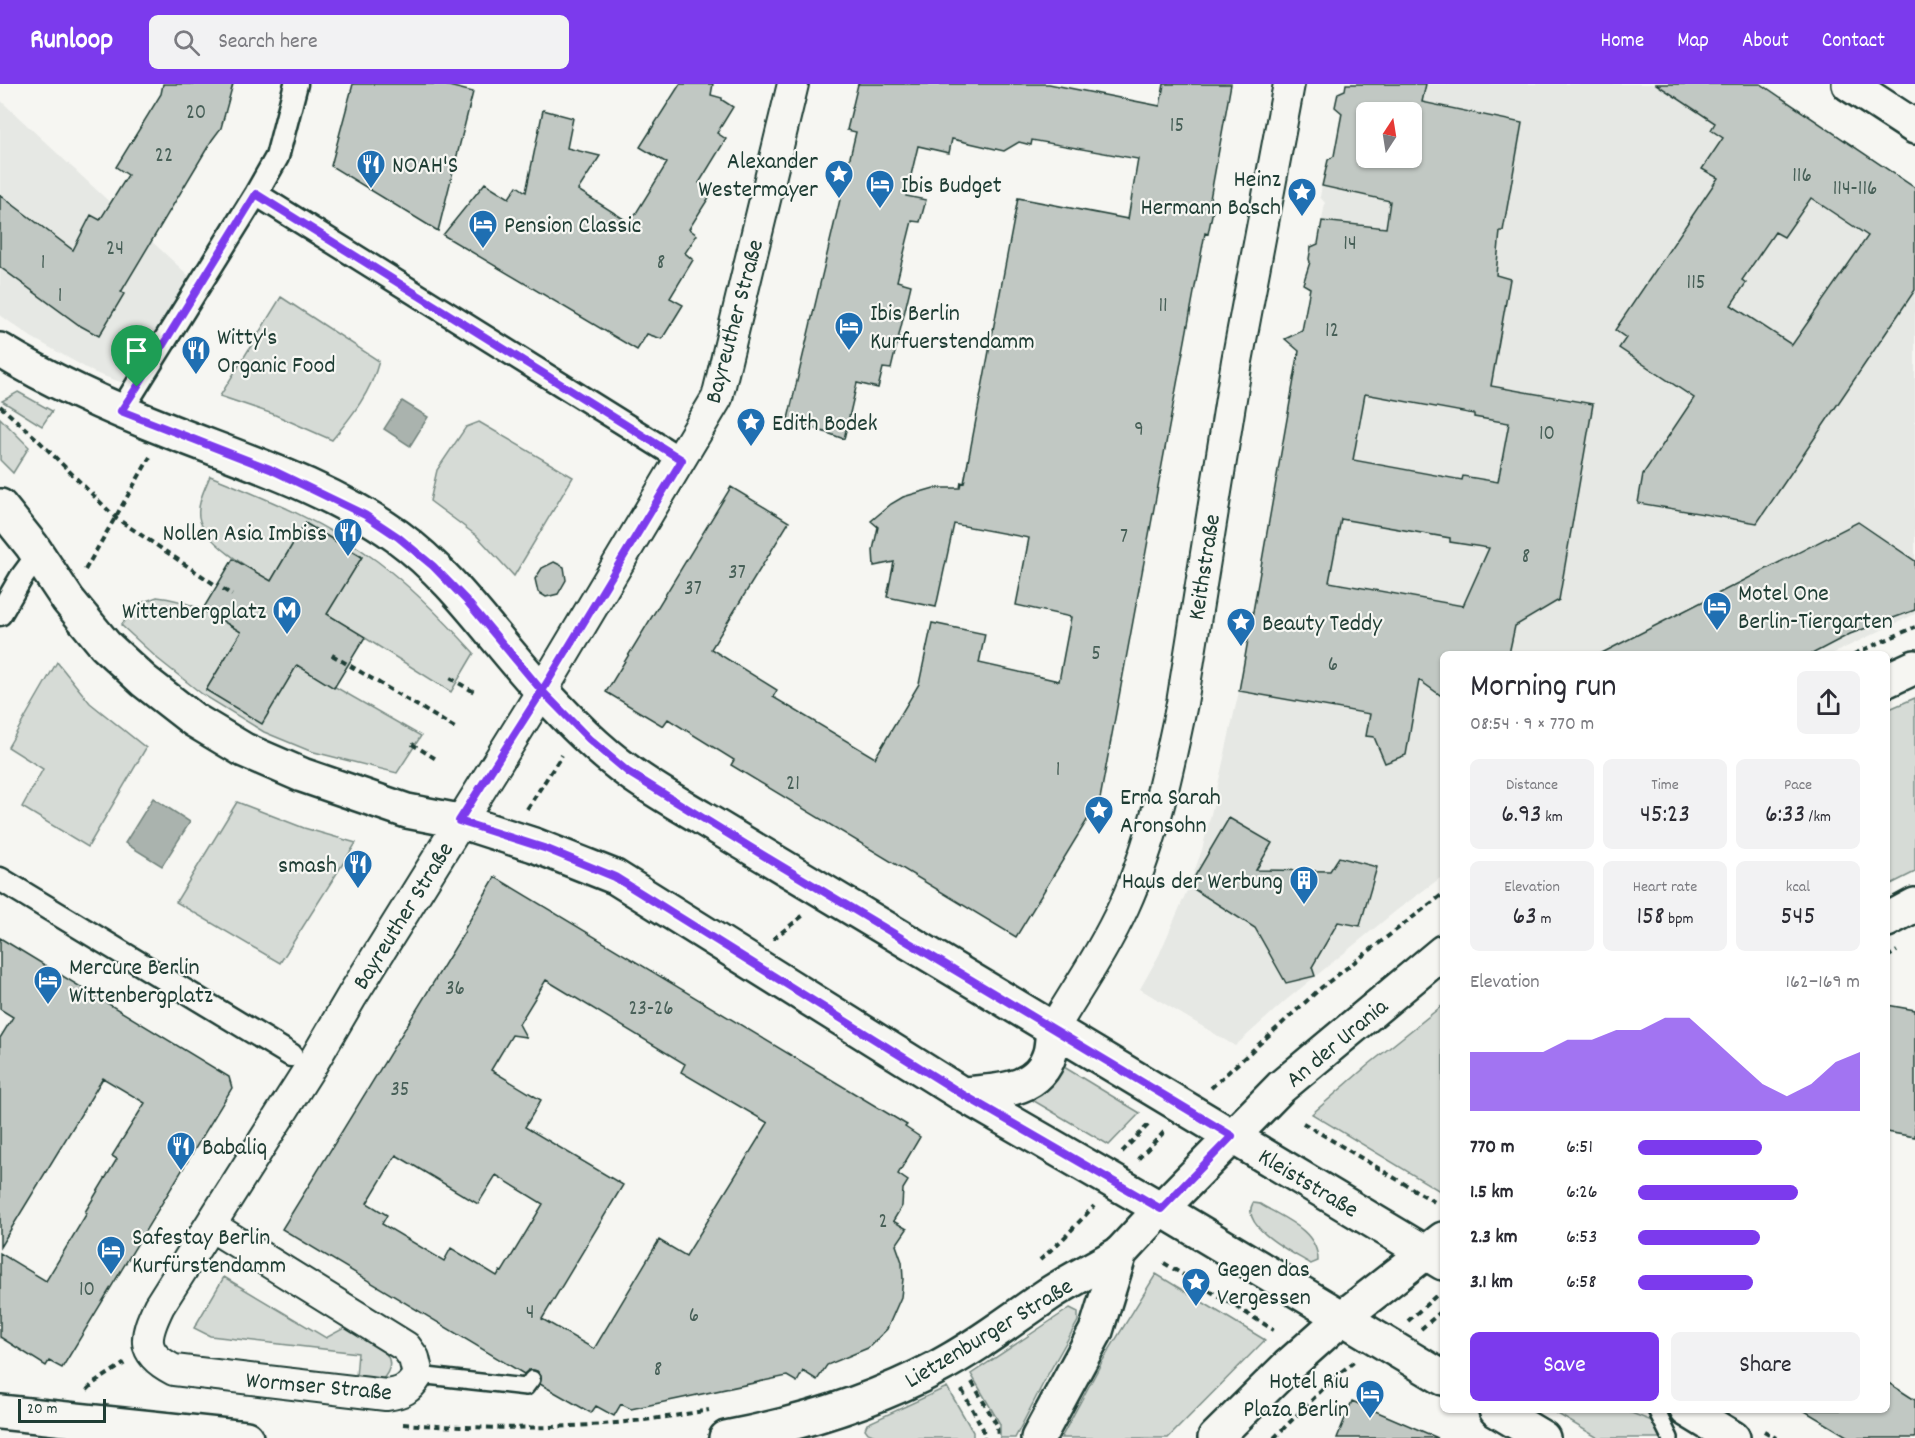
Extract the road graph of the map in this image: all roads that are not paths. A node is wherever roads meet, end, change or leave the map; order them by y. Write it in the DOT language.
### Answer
graph roads {
  1 [pos="296,84"];
  2 [pos="794,84"];
  3 [pos="1289,84"];
  4 [pos="1849,84"];
  5 [pos="1915,127"];
  6 [pos="256,194"];
  7 [pos="0,350"];
  8 [pos="121,411"];
  9 [pos="682,460"];
  10 [pos="0,506"];
  11 [pos="40,558"];
  12 [pos="0,614"];
  13 [pos="1915,667"];
  14 [pos="1890,679"];
  15 [pos="542,691"];
  16 [pos="459,821"];
  17 [pos="0,879"];
  18 [pos="1915,905"];
  19 [pos="1890,918"];
  20 [pos="1440,954"];
  21 [pos="1053,1029"];
  22 [pos="301,1061"];
  23 [pos="962,1094"];
  24 [pos="1232,1136"];
  25 [pos="1161,1209"];
  26 [pos="211,1226"];
  27 [pos="1437,1252"];
  28 [pos="1120,1253"];
  29 [pos="1342,1317"];
  30 [pos="148,1348"];
  31 [pos="418,1375"];
  32 [pos="1440,1376"];
  33 [pos="532,1379"];
  34 [pos="0,1412"];
  35 [pos="1501,1413"];
  36 [pos="1658,1413"];
  37 [pos="1692,1413"];
  38 [pos="784,1426"];
  39 [pos="246,1438"];
  40 [pos="726,1438"];
  41 [pos="820,1438"];
  42 [pos="1038,1438"];
  43 [pos="1215,1438"];
  44 [pos="1543,1438"];
  45 [pos="1670,1438"];
  46 [pos="1733,1438"];
  1 -- 6 [label="street"];
  2 -- 9 [label="street, Bayreuther Straße"];
  3 -- 21 [label="street, Keithstraße"];
  4 -- 5 [label="main road"];
  6 -- 8 [label="street"];
  6 -- 9 [label="street"];
  7 -- 8 [label="main road"];
  8 -- 15 [label="main road"];
  9 -- 15 [label="street, Bayreuther Straße"];
  10 -- 11 [label="main road"];
  11 -- 12 [label="street"];
  11 -- 16 [label="main road"];
  13 -- 14 [label="main road"];
  15 -- 16 [label="street, Bayreuther Straße"];
  15 -- 21 [label="main road, Kleiststraße"];
  16 -- 22 [label="street, Bayreuther Straße"];
  16 -- 23 [label="main road"];
  17 -- 22 [label="street"];
  18 -- 19 [label="main road"];
  20 -- 24 [label="main road, An der Urania"];
  21 -- 23 [label="main road"];
  21 -- 24 [label="main road, Kleiststraße"];
  22 -- 26 [label="street, Bayreuther Straße"];
  23 -- 25 [label="main road"];
  24 -- 25 [label="main road, An der Urania"];
  24 -- 27 [label="main road, Kleiststraße"];
  25 -- 28 [label="main road, An der Urania"];
  25 -- 29 [label="main road"];
  26 -- 30 [label="street, Bayreuther Straße"];
  26 -- 31 [label="street, Wormser Straße"];
  27 -- 29 [label="main road"];
  28 -- 38 [label="main road, Lietzenburger Straße"];
  28 -- 42 [label="main road"];
  29 -- 32 [label="main road"];
  29 -- 43 [label="main road"];
  30 -- 31 [label="street, Wormser Straße"];
  31 -- 33 [label="lane"];
  34 -- 39 [label="main road"];
  35 -- 44 [label="main road"];
  36 -- 45 [label="lane"];
  37 -- 46 [label="main road"];
  38 -- 40 [label="main road, Lietzenburger Straße"];
  38 -- 41 [label="main road"];
}
